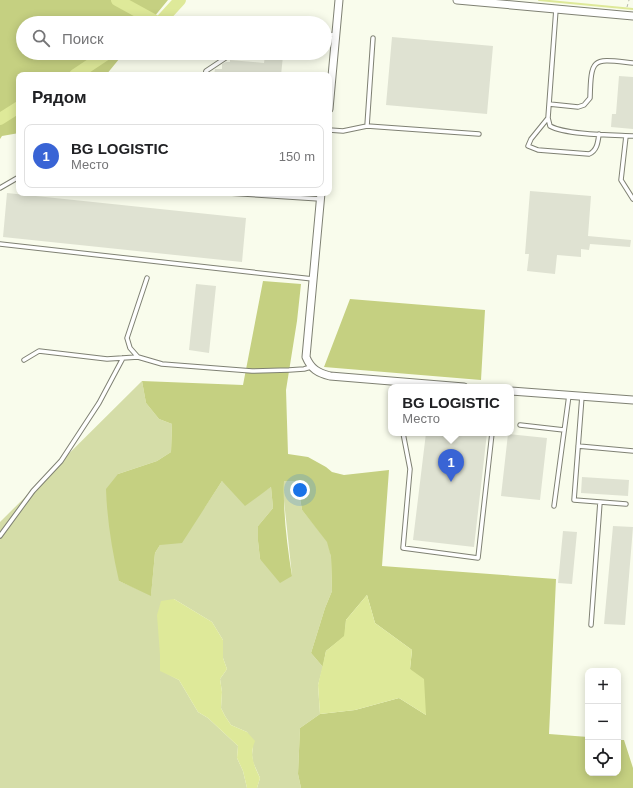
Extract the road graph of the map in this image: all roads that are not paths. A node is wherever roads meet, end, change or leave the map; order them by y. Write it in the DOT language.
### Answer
graph roads {
  1 [pos="338,0"];
  2 [pos="457,0"];
  3 [pos="505,2"];
  4 [pos="556,9"];
  5 [pos="633,16"];
  6 [pos="332,35"];
  7 [pos="335,35"];
  8 [pos="373,38"];
  9 [pos="222,60"];
  10 [pos="633,63"];
  11 [pos="206,72"];
  12 [pos="332,72"];
  13 [pos="549,104"];
  14 [pos="548,118"];
  15 [pos="367,126"];
  16 [pos="332,130"];
  17 [pos="479,134"];
  18 [pos="599,134"];
  19 [pos="626,136"];
  20 [pos="633,136"];
  21 [pos="16,179"];
  22 [pos="0,188"];
  23 [pos="320,196"];
  24 [pos="633,199"];
  25 [pos="0,244"];
  26 [pos="147,278"];
  27 [pos="313,280"];
  28 [pos="138,357"];
  29 [pos="123,358"];
  30 [pos="24,360"];
  31 [pos="312,367"];
  32 [pos="395,384"];
  33 [pos="514,391"];
  34 [pos="569,395"];
  35 [pos="582,396"];
  36 [pos="633,400"];
  37 [pos="520,425"];
  38 [pos="564,430"];
  39 [pos="404,436"];
  40 [pos="492,436"];
  41 [pos="578,446"];
  42 [pos="633,451"];
  43 [pos="600,502"];
  44 [pos="626,504"];
  45 [pos="554,506"];
  46 [pos="0,536"];
  47 [pos="591,625"];
  1 -- 7 [label="street"];
  2 -- 3 [label="street"];
  3 -- 4 [label="street"];
  4 -- 5 [label="street"];
  4 -- 13 [label="lane"];
  6 -- 7 [label="lane"];
  7 -- 12 [label="street"];
  8 -- 15 [label="lane"];
  9 -- 11 [label="lane"];
  10 -- 13 [label="lane"];
  13 -- 14 [label="lane"];
  14 -- 18 [label="lane"];
  14 -- 18 [label="lane"];
  15 -- 16 [label="lane"];
  15 -- 17 [label="lane"];
  18 -- 19 [label="lane"];
  19 -- 20 [label="lane"];
  19 -- 24 [label="lane"];
  21 -- 22 [label="lane"];
  23 -- 27 [label="street"];
  25 -- 27 [label="lane"];
  26 -- 28 [label="lane"];
  27 -- 31 [label="street"];
  28 -- 29 [label="lane"];
  28 -- 31 [label="lane"];
  29 -- 30 [label="lane"];
  29 -- 46 [label="lane"];
  31 -- 32 [label="street"];
  33 -- 34 [label="street"];
  34 -- 35 [label="street"];
  34 -- 38 [label="lane"];
  35 -- 36 [label="street"];
  35 -- 41 [label="lane"];
  37 -- 38 [label="lane"];
  38 -- 45 [label="lane"];
  39 -- 40 [label="lane"];
  41 -- 42 [label="lane"];
  41 -- 43 [label="lane"];
  43 -- 44 [label="lane"];
  43 -- 47 [label="lane"];
}
